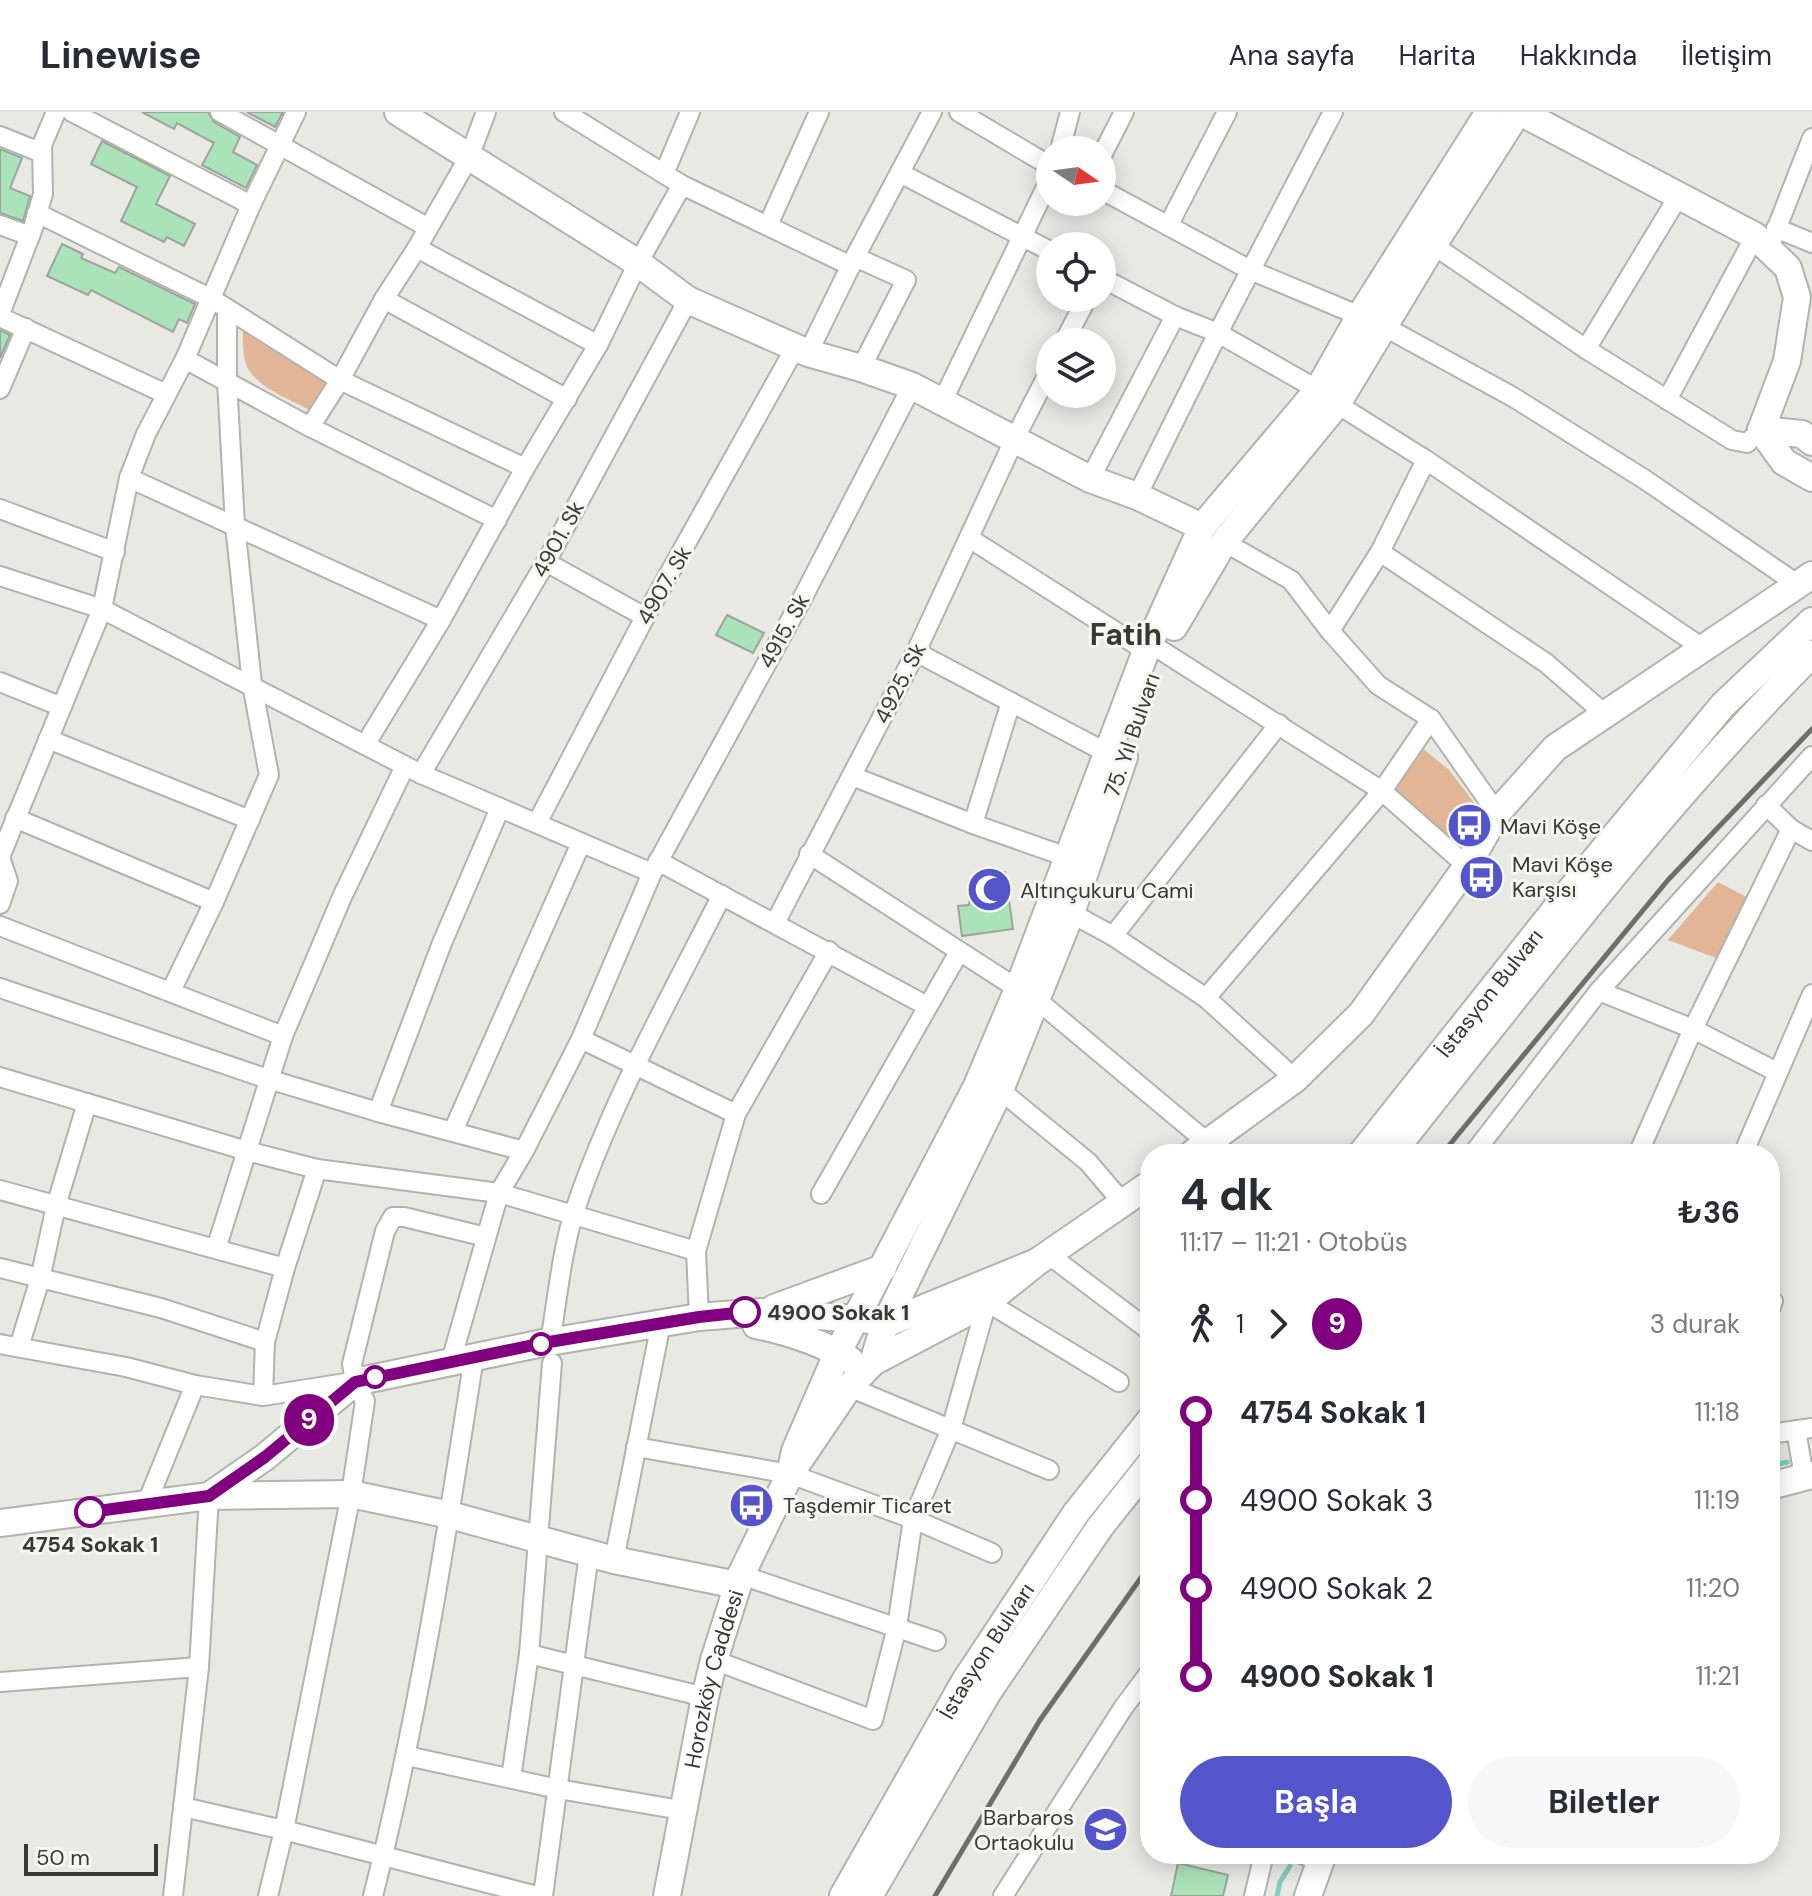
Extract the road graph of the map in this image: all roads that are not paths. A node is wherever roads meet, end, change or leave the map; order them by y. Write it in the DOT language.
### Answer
graph roads {
  1 [pos="56,112"];
  2 [pos="72,112"];
  3 [pos="220,112"];
  4 [pos="296,112"];
  5 [pos="398,112"];
  6 [pos="486,112"];
  7 [pos="690,112"];
  8 [pos="819,112"];
  9 [pos="932,112"];
  10 [pos="959,112"];
  11 [pos="1070,112"];
  12 [pos="1124,112"];
  13 [pos="1227,112"];
  14 [pos="1333,112"];
  15 [pos="1489,112"];
  16 [pos="1519,112"];
  17 [pos="573,115"];
  18 [pos="0,136"];
  19 [pos="1064,136"];
  20 [pos="1112,136"];
  21 [pos="1812,138"];
  22 [pos="278,145"];
  23 [pos="42,153"];
  24 [pos="469,157"];
  25 [pos="1036,158"];
  26 [pos="900,173"];
  27 [pos="664,174"];
  28 [pos="682,185"];
  29 [pos="1678,197"];
  30 [pos="1116,198"];
  31 [pos="251,205"];
  32 [pos="1036,209"];
  33 [pos="37,213"];
  34 [pos="0,225"];
  35 [pos="768,225"];
  36 [pos="1168,226"];
  37 [pos="427,227"];
  38 [pos="30,236"];
  39 [pos="1023,237"];
  40 [pos="1767,238"];
  41 [pos="1812,243"];
  42 [pos="1036,244"];
  43 [pos="1433,245"];
  44 [pos="417,248"];
  45 [pos="853,261"];
  46 [pos="638,263"];
  47 [pos="1250,270"];
  48 [pos="1116,285"];
  49 [pos="384,299"];
  50 [pos="688,300"];
  51 [pos="220,304"];
  52 [pos="0,315"];
  53 [pos="1175,316"];
  54 [pos="1360,316"];
  55 [pos="1385,327"];
  56 [pos="26,328"];
  57 [pos="1218,333"];
  58 [pos="598,345"];
  59 [pos="1586,349"];
  60 [pos="801,351"];
  61 [pos="185,359"];
  62 [pos="861,368"];
  63 [pos="340,380"];
  64 [pos="227,381"];
  65 [pos="912,386"];
  66 [pos="0,389"];
  67 [pos="166,394"];
  68 [pos="1036,397"];
  69 [pos="1328,397"];
  70 [pos="567,399"];
  71 [pos="1667,400"];
  72 [pos="942,402"];
  73 [pos="310,427"];
  74 [pos="1761,430"];
  75 [pos="1015,438"];
  76 [pos="1812,442"];
  77 [pos="1426,460"];
  78 [pos="525,468"];
  79 [pos="129,478"];
  80 [pos="1812,478"];
  81 [pos="1090,479"];
  82 [pos="1137,496"];
  83 [pos="0,509"];
  84 [pos="497,520"];
  85 [pos="235,525"];
  86 [pos="1213,535"];
  87 [pos="969,538"];
  88 [pos="115,552"];
  89 [pos="1380,552"];
  90 [pos="546,562"];
  91 [pos="0,576"];
  92 [pos="1808,576"];
  93 [pos="102,609"];
  94 [pos="645,617"];
  95 [pos="441,620"];
  96 [pos="1812,621"];
  97 [pos="1330,631"];
  98 [pos="1704,649"];
  99 [pos="1154,651"];
  100 [pos="916,652"];
  101 [pos="1812,654"];
  102 [pos="0,682"];
  103 [pos="252,684"];
  104 [pos="1011,702"];
  105 [pos="62,707"];
  106 [pos="1606,715"];
  107 [pos="1431,719"];
  108 [pos="1279,724"];
  109 [pos="48,739"];
  110 [pos="365,745"];
  111 [pos="1107,753"];
  112 [pos="1812,756"];
  113 [pos="413,770"];
  114 [pos="852,776"];
  115 [pos="1382,791"];
  116 [pos="1766,805"];
  117 [pos="500,808"];
  118 [pos="1497,813"];
  119 [pos="15,818"];
  120 [pos="250,820"];
  121 [pos="537,823"];
  122 [pos="973,824"];
  123 [pos="1791,829"];
  124 [pos="4,834"];
  125 [pos="1812,841"];
  126 [pos="581,843"];
  127 [pos="809,854"];
  128 [pos="1067,857"];
  129 [pos="1467,866"];
  130 [pos="655,867"];
  131 [pos="722,895"];
  132 [pos="214,902"];
  133 [pos="0,904"];
  134 [pos="1071,913"];
  135 [pos="775,923"];
  136 [pos="0,926"];
  137 [pos="1113,936"];
  138 [pos="829,951"];
  139 [pos="959,952"];
  140 [pos="0,988"];
  141 [pos="171,991"];
  142 [pos="1599,991"];
  143 [pos="1812,994"];
  144 [pos="1027,995"];
  145 [pos="1206,998"];
  146 [pos="927,1006"];
  147 [pos="1693,1029"];
  148 [pos="283,1036"];
  149 [pos="581,1039"];
  150 [pos="634,1067"];
  151 [pos="1777,1072"];
  152 [pos="0,1077"];
  153 [pos="268,1079"];
  154 [pos="1295,1079"];
  155 [pos="1000,1090"];
  156 [pos="87,1103"];
  157 [pos="378,1112"];
  158 [pos="736,1114"];
  159 [pos="453,1131"];
  160 [pos="1195,1144"];
  161 [pos="1206,1144"];
  162 [pos="1369,1144"];
  163 [pos="1399,1144"];
  164 [pos="1481,1144"];
  165 [pos="1642,1144"];
  166 [pos="1747,1144"];
  167 [pos="247,1151"];
  168 [pos="524,1151"];
  169 [pos="317,1169"];
  170 [pos="0,1190"];
  171 [pos="1140,1191"];
  172 [pos="499,1193"];
  173 [pos="821,1194"];
  174 [pos="1123,1203"];
  175 [pos="56,1206"];
  176 [pos="574,1214"];
  177 [pos="486,1237"];
  178 [pos="216,1249"];
  179 [pos="696,1251"];
  180 [pos="1043,1258"];
  181 [pos="0,1268"];
  182 [pos="285,1268"];
  183 [pos="883,1268"];
  184 [pos="40,1279"];
  185 [pos="987,1302"];
  186 [pos="762,1312"];
  187 [pos="708,1317"];
  188 [pos="855,1319"];
  189 [pos="661,1323"];
  190 [pos="885,1324"];
  191 [pos="1140,1324"];
  192 [pos="265,1342"];
  193 [pos="0,1344"];
  194 [pos="19,1347"];
  195 [pos="838,1352"];
  196 [pos="551,1353"];
  197 [pos="462,1359"];
  198 [pos="873,1362"];
  199 [pos="355,1382"];
  200 [pos="1119,1382"];
  201 [pos="195,1385"];
  202 [pos="849,1387"];
  203 [pos="263,1396"];
  204 [pos="951,1429"];
  205 [pos="1804,1429"];
  206 [pos="1140,1433"];
  207 [pos="1780,1433"];
  208 [pos="636,1447"];
  209 [pos="1049,1470"];
  210 [pos="790,1474"];
  211 [pos="1808,1476"];
  212 [pos="1140,1477"];
  213 [pos="1780,1483"];
  214 [pos="351,1494"];
  215 [pos="209,1496"];
  216 [pos="146,1505"];
  217 [pos="450,1515"];
  218 [pos="913,1519"];
  219 [pos="0,1523"];
  220 [pos="537,1540"];
  221 [pos="992,1553"];
  222 [pos="602,1557"];
  223 [pos="739,1580"];
  224 [pos="897,1627"];
  225 [pos="936,1641"];
  226 [pos="529,1654"];
  227 [pos="714,1660"];
  228 [pos="573,1665"];
  229 [pos="199,1667"];
  230 [pos="0,1682"];
  231 [pos="1140,1692"];
  232 [pos="705,1697"];
  233 [pos="407,1756"];
  234 [pos="511,1778"];
  235 [pos="558,1789"];
  236 [pos="183,1807"];
  237 [pos="681,1810"];
  238 [pos="284,1830"];
  239 [pos="383,1857"];
  240 [pos="1262,1864"];
  241 [pos="1314,1864"];
  242 [pos="173,1896"];
  243 [pos="268,1896"];
  244 [pos="373,1896"];
  245 [pos="540,1896"];
  246 [pos="667,1896"];
  247 [pos="843,1896"];
  248 [pos="869,1896"];
  249 [pos="1003,1896"];
  250 [pos="1254,1896"];
  251 [pos="1308,1896"];
  1 -- 23 [label="street"];
  2 -- 31 [label="street"];
  3 -- 22 [label="street"];
  4 -- 22 [label="street"];
  5 -- 24 [label="street"];
  6 -- 24 [label="street"];
  7 -- 27 [label="street"];
  8 -- 35 [label="street"];
  9 -- 26 [label="street, 4907. Sk"];
  10 -- 25 [label="street"];
  11 -- 19 [label="street"];
  12 -- 20 [label="street"];
  13 -- 36 [label="street"];
  14 -- 47 [label="street"];
  15 -- 54 [label="street, 75. Yıl Bulvarı"];
  16 -- 29 [label="street"];
  16 -- 43 [label="street, 75. Yıl Bulvarı"];
  17 -- 27 [label="street"];
  18 -- 23 [label="street"];
  21 -- 40 [label="street"];
  22 -- 31 [label="street"];
  22 -- 37 [label="street"];
  23 -- 33 [label="street"];
  24 -- 37 [label="street"];
  24 -- 46 [label="street"];
  26 -- 39 [label="street"];
  26 -- 45 [label="street, 4907. Sk"];
  27 -- 28 [label="street"];
  28 -- 35 [label="street"];
  28 -- 46 [label="street"];
  29 -- 40 [label="street"];
  29 -- 59 [label="street"];
  30 -- 36 [label="street"];
  31 -- 51 [label="street"];
  32 -- 39 [label="street"];
  33 -- 38 [label="street"];
  33 -- 51 [label="street"];
  34 -- 38 [label="street"];
  35 -- 45 [label="street"];
  36 -- 47 [label="street"];
  37 -- 44 [label="street"];
  38 -- 52 [label="street"];
  39 -- 42 [label="street"];
  39 -- 72 [label="street"];
  40 -- 41 [label="street"];
  40 -- 71 [label="street"];
  40 -- 74 [label="street"];
  43 -- 55 [label="street, 75. Yıl Bulvarı"];
  43 -- 59 [label="street"];
  44 -- 49 [label="street"];
  44 -- 58 [label="street"];
  45 -- 60 [label="street, 4907. Sk"];
  45 -- 62 [label="street"];
  46 -- 50 [label="street"];
  46 -- 58 [label="street"];
  47 -- 54 [label="street"];
  47 -- 57 [label="street"];
  48 -- 53 [label="street"];
  49 -- 63 [label="street"];
  49 -- 70 [label="street"];
  50 -- 60 [label="street"];
  50 -- 90 [label="street, 4901. Sk"];
  51 -- 61 [label="street"];
  51 -- 63 [label="street"];
  51 -- 64 [label="street"];
  52 -- 56 [label="street"];
  53 -- 57 [label="street"];
  53 -- 81 [label="street"];
  54 -- 69 [label="street, 75. Yıl Bulvarı"];
  55 -- 69 [label="street, 75. Yıl Bulvarı"];
  55 -- 92 [label="street"];
  56 -- 66 [label="street"];
  56 -- 67 [label="street"];
  57 -- 69 [label="street"];
  57 -- 82 [label="street"];
  58 -- 70 [label="street"];
  59 -- 71 [label="street"];
  60 -- 62 [label="street"];
  60 -- 94 [label="street, 4907. Sk"];
  61 -- 64 [label="street"];
  61 -- 67 [label="street"];
  62 -- 65 [label="street"];
  63 -- 73 [label="street"];
  63 -- 78 [label="street"];
  64 -- 73 [label="street"];
  64 -- 85 [label="street"];
  65 -- 72 [label="street"];
  65 -- 130 [label="street, 4915. Sk"];
  67 -- 79 [label="street"];
  68 -- 75 [label="street, 4925. Sk"];
  69 -- 77 [label="street"];
  69 -- 86 [label="street, 75. Yıl Bulvarı"];
  70 -- 78 [label="street"];
  71 -- 74 [label="street"];
  72 -- 75 [label="street"];
  73 -- 84 [label="street"];
  74 -- 76 [label="street"];
  74 -- 80 [label="street"];
  75 -- 81 [label="street"];
  75 -- 87 [label="street, 4925. Sk"];
  77 -- 89 [label="street"];
  77 -- 98 [label="street"];
  78 -- 84 [label="street"];
  79 -- 85 [label="street"];
  79 -- 88 [label="street"];
  81 -- 82 [label="street"];
  82 -- 86 [label="street"];
  83 -- 88 [label="street"];
  84 -- 95 [label="street"];
  85 -- 95 [label="street"];
  85 -- 103 [label="street"];
  86 -- 97 [label="street"];
  86 -- 99 [label="street, 75. Yıl Bulvarı"];
  87 -- 99 [label="street"];
  87 -- 100 [label="street, 4925. Sk"];
  88 -- 93 [label="street"];
  89 -- 97 [label="street"];
  89 -- 106 [label="street"];
  90 -- 94 [label="street"];
  90 -- 113 [label="street, 4901. Sk"];
  91 -- 93 [label="street"];
  92 -- 98 [label="street"];
  93 -- 103 [label="street"];
  93 -- 105 [label="street"];
  94 -- 121 [label="street, 4907. Sk"];
  95 -- 110 [label="street"];
  96 -- 162 [label="street, İstasyon Bulvarı"];
  97 -- 107 [label="street"];
  98 -- 106 [label="street"];
  99 -- 108 [label="street"];
  99 -- 111 [label="street, 75. Yıl Bulvarı"];
  99 -- 134 [label="street, 75. Yıl Bulvarı"];
  100 -- 104 [label="street"];
  100 -- 114 [label="street, 4925. Sk"];
  101 -- 163 [label="street, İstasyon Bulvarı"];
  102 -- 105 [label="street"];
  103 -- 110 [label="street"];
  103 -- 120 [label="street"];
  104 -- 111 [label="street"];
  104 -- 122 [label="street"];
  105 -- 109 [label="street"];
  106 -- 118 [label="street"];
  107 -- 115 [label="street"];
  107 -- 118 [label="street"];
  108 -- 115 [label="street"];
  108 -- 137 [label="street"];
  109 -- 119 [label="street"];
  109 -- 120 [label="street"];
  110 -- 113 [label="street"];
  111 -- 128 [label="street, 75. Yıl Bulvarı"];
  112 -- 116 [label="street"];
  113 -- 117 [label="street"];
  113 -- 148 [label="street, 4901. Sk"];
  114 -- 122 [label="street"];
  114 -- 127 [label="street, 4925. Sk"];
  115 -- 129 [label="street"];
  115 -- 145 [label="street"];
  116 -- 123 [label="street"];
  116 -- 142 [label="street"];
  117 -- 121 [label="street"];
  117 -- 157 [label="street"];
  118 -- 129 [label="street"];
  119 -- 124 [label="street"];
  119 -- 132 [label="street"];
  120 -- 132 [label="street"];
  121 -- 126 [label="street"];
  122 -- 128 [label="street"];
  123 -- 125 [label="street"];
  123 -- 147 [label="street"];
  124 -- 133 [label="street"];
  126 -- 130 [label="street"];
  126 -- 159 [label="street"];
  127 -- 135 [label="street, 4925. Sk"];
  127 -- 139 [label="street"];
  128 -- 144 [label="street, 75. Yıl Bulvarı"];
  129 -- 154 [label="street"];
  130 -- 131 [label="street"];
  130 -- 149 [label="street, 4915. Sk"];
  131 -- 135 [label="street"];
  131 -- 150 [label="street"];
  132 -- 141 [label="street"];
  134 -- 137 [label="street"];
  134 -- 144 [label="street, 75. Yıl Bulvarı"];
  135 -- 138 [label="street"];
  136 -- 141 [label="street"];
  137 -- 145 [label="street"];
  138 -- 146 [label="street"];
  138 -- 158 [label="street"];
  139 -- 144 [label="street"];
  139 -- 146 [label="street"];
  140 -- 153 [label="street"];
  141 -- 148 [label="street"];
  142 -- 147 [label="street"];
  142 -- 164 [label="street"];
  143 -- 151 [label="street"];
  144 -- 155 [label="street, 75. Yıl Bulvarı"];
  144 -- 160 [label="street"];
  144 -- 183 [label="street"];
  145 -- 154 [label="street"];
  146 -- 173 [label="street"];
  147 -- 151 [label="street"];
  147 -- 165 [label="street"];
  148 -- 153 [label="street, 4901. Sk"];
  149 -- 150 [label="street"];
  149 -- 168 [label="street, 4915. Sk"];
  150 -- 158 [label="street"];
  150 -- 176 [label="street"];
  151 -- 166 [label="street"];
  152 -- 156 [label="street"];
  153 -- 157 [label="street"];
  153 -- 167 [label="street, 4901. Sk"];
  154 -- 161 [label="street"];
  155 -- 174 [label="street"];
  155 -- 190 [label="street, 75. Yıl Bulvarı"];
  156 -- 167 [label="street"];
  156 -- 175 [label="street"];
  157 -- 159 [label="street"];
  158 -- 179 [label="street"];
  159 -- 168 [label="street"];
  167 -- 169 [label="street"];
  167 -- 178 [label="street, 4901. Sk"];
  168 -- 172 [label="street, 4915. Sk"];
  169 -- 172 [label="street"];
  169 -- 182 [label="street"];
  170 -- 175 [label="street"];
  171 -- 174 [label="street"];
  172 -- 176 [label="street"];
  172 -- 177 [label="street, 4915. Sk"];
  174 -- 180 [label="street"];
  175 -- 178 [label="street"];
  175 -- 184 [label="street"];
  176 -- 179 [label="street"];
  176 -- 196 [label="street"];
  177 -- 197 [label="street, 4915. Sk"];
  177 -- 199 [label="street"];
  178 -- 182 [label="street"];
  179 -- 187 [label="street"];
  180 -- 185 [label="street"];
  180 -- 190 [label="street"];
  180 -- 191 [label="street"];
  181 -- 184 [label="street"];
  182 -- 192 [label="street"];
  183 -- 186 [label="street"];
  183 -- 188 [label="street"];
  184 -- 192 [label="street"];
  184 -- 194 [label="street"];
  185 -- 198 [label="street"];
  185 -- 200 [label="street"];
  185 -- 204 [label="street"];
  186 -- 187 [label="street"];
  186 -- 188 [label="street"];
  187 -- 189 [label="street"];
  187 -- 195 [label="street"];
  188 -- 190 [label="street"];
  188 -- 195 [label="street"];
  189 -- 196 [label="street"];
  189 -- 208 [label="street"];
  190 -- 198 [label="street, 75. Yıl Bulvarı"];
  192 -- 203 [label="street"];
  193 -- 194 [label="street"];
  194 -- 201 [label="street"];
  195 -- 198 [label="street"];
  195 -- 210 [label="street"];
  196 -- 197 [label="street"];
  196 -- 220 [label="street"];
  197 -- 199 [label="street"];
  197 -- 217 [label="street, 4915. Sk"];
  198 -- 202 [label="street"];
  199 -- 203 [label="street"];
  199 -- 214 [label="street"];
  199 -- 215 [label="street"];
  201 -- 203 [label="street"];
  201 -- 216 [label="street"];
  202 -- 204 [label="street"];
  202 -- 210 [label="street"];
  204 -- 209 [label="street"];
  204 -- 218 [label="street"];
  205 -- 207 [label="street"];
  205 -- 211 [label="street"];
  206 -- 247 [label="street, İstasyon Bulvarı"];
  208 -- 210 [label="street"];
  208 -- 222 [label="street"];
  210 -- 218 [label="street"];
  210 -- 223 [label="street, Horozköy Caddesi"];
  211 -- 213 [label="street"];
  212 -- 248 [label="street, İstasyon Bulvarı"];
  214 -- 215 [label="street"];
  214 -- 217 [label="street"];
  214 -- 238 [label="street"];
  215 -- 216 [label="street"];
  215 -- 229 [label="street"];
  216 -- 219 [label="street"];
  217 -- 220 [label="street"];
  217 -- 233 [label="street, 4915. Sk"];
  218 -- 221 [label="street"];
  218 -- 224 [label="street"];
  220 -- 222 [label="street"];
  220 -- 226 [label="street"];
  222 -- 223 [label="street"];
  222 -- 228 [label="street"];
  223 -- 224 [label="street"];
  223 -- 227 [label="street, Horozköy Caddesi"];
  224 -- 225 [label="street"];
  224 -- 227 [label="street"];
  226 -- 228 [label="street"];
  226 -- 234 [label="street"];
  227 -- 232 [label="street, Horozköy Caddesi"];
  228 -- 232 [label="street"];
  228 -- 235 [label="street"];
  229 -- 230 [label="street"];
  229 -- 236 [label="street"];
  231 -- 249 [label="street"];
  232 -- 237 [label="street, Horozköy Caddesi"];
  233 -- 234 [label="street"];
  233 -- 239 [label="street, 4915. Sk"];
  234 -- 235 [label="street"];
  235 -- 237 [label="street"];
  235 -- 245 [label="street"];
  236 -- 238 [label="street"];
  236 -- 242 [label="street"];
  237 -- 246 [label="street, Horozköy Caddesi"];
  238 -- 239 [label="street"];
  238 -- 243 [label="street"];
  239 -- 244 [label="street, 4915. Sk"];
  239 -- 245 [label="street"];
  240 -- 250 [label="street"];
  241 -- 251 [label="street"];
}
